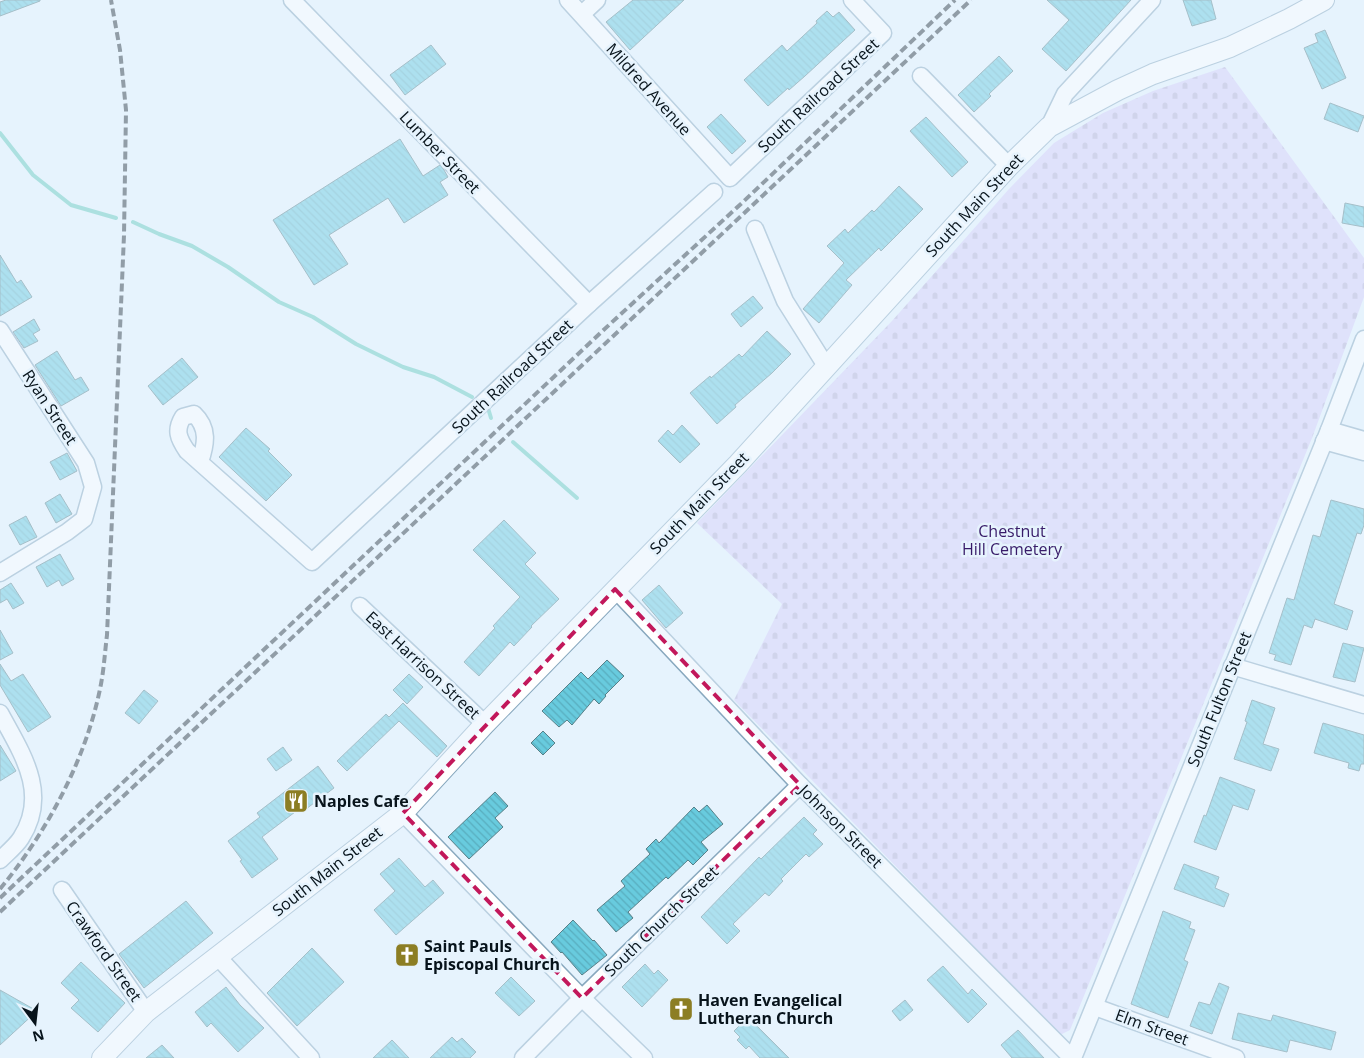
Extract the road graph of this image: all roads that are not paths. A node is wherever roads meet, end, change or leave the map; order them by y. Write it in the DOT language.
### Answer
graph roads {
  1 [pos="292,0"];
  2 [pos="568,0"];
  3 [pos="597,0"];
  4 [pos="852,0"];
  5 [pos="1152,0"];
  6 [pos="1324,0"];
  7 [pos="582,14"];
  8 [pos="921,76"];
  9 [pos="1049,127"];
  10 [pos="1009,166"];
  11 [pos="730,178"];
  12 [pos="714,192"];
  13 [pos="755,229"];
  14 [pos="589,304"];
  15 [pos="0,330"];
  16 [pos="1364,339"];
  17 [pos="826,366"];
  18 [pos="1326,436"];
  19 [pos="1364,440"];
  20 [pos="1364,452"];
  21 [pos="197,460"];
  22 [pos="0,573"];
  23 [pos="615,589"];
  24 [pos="360,606"];
  25 [pos="1232,666"];
  26 [pos="1364,705"];
  27 [pos="0,713"];
  28 [pos="485,724"];
  29 [pos="800,785"];
  30 [pos="403,813"];
  31 [pos="0,860"];
  32 [pos="62,890"];
  33 [pos="217,956"];
  34 [pos="582,998"];
  35 [pos="1095,1007"];
  36 [pos="146,1012"];
  37 [pos="102,1058"];
  38 [pos="312,1058"];
  39 [pos="523,1058"];
  40 [pos="644,1058"];
  41 [pos="1073,1058"];
  42 [pos="1236,1058"];
  1 -- 14 [label="street, Lumber Street"];
  2 -- 7 [label="street, Mildred Avenue"];
  3 -- 7 [label="street"];
  4 -- 11 [label="street, South Railroad Street"];
  5 -- 9 [label="street"];
  6 -- 9 [label="main road, South Main Street"];
  7 -- 11 [label="street, Mildred Avenue"];
  8 -- 10 [label="street"];
  9 -- 10 [label="main road, South Main Street"];
  10 -- 17 [label="main road, South Main Street"];
  12 -- 14 [label="street, South Railroad Street"];
  13 -- 17 [label="street"];
  14 -- 21 [label="street, South Railroad Street"];
  15 -- 22 [label="street, Ryan Street"];
  16 -- 18 [label="street, South Fulton Street"];
  17 -- 23 [label="main road, South Main Street"];
  18 -- 19 [label="street"];
  18 -- 20 [label="street"];
  18 -- 25 [label="street, South Fulton Street"];
  23 -- 28 [label="main road, South Main Street"];
  23 -- 29 [label="street, Johnson Street"];
  24 -- 28 [label="street, East Harrison Street"];
  25 -- 26 [label="street"];
  25 -- 35 [label="street, South Fulton Street"];
  27 -- 31 [label="street"];
  28 -- 30 [label="main road, South Main Street"];
  29 -- 34 [label="street, South Church Street"];
  29 -- 41 [label="street, Johnson Street"];
  30 -- 33 [label="main road, South Main Street"];
  30 -- 34 [label="street"];
  32 -- 36 [label="street, Crawford Street"];
  33 -- 36 [label="main road, South Main Street"];
  33 -- 38 [label="street"];
  34 -- 39 [label="street, South Church Street"];
  34 -- 40 [label="street"];
  35 -- 41 [label="street, South Fulton Street"];
  35 -- 42 [label="street, Elm Street"];
  36 -- 37 [label="main road, South Main Street"];
}
